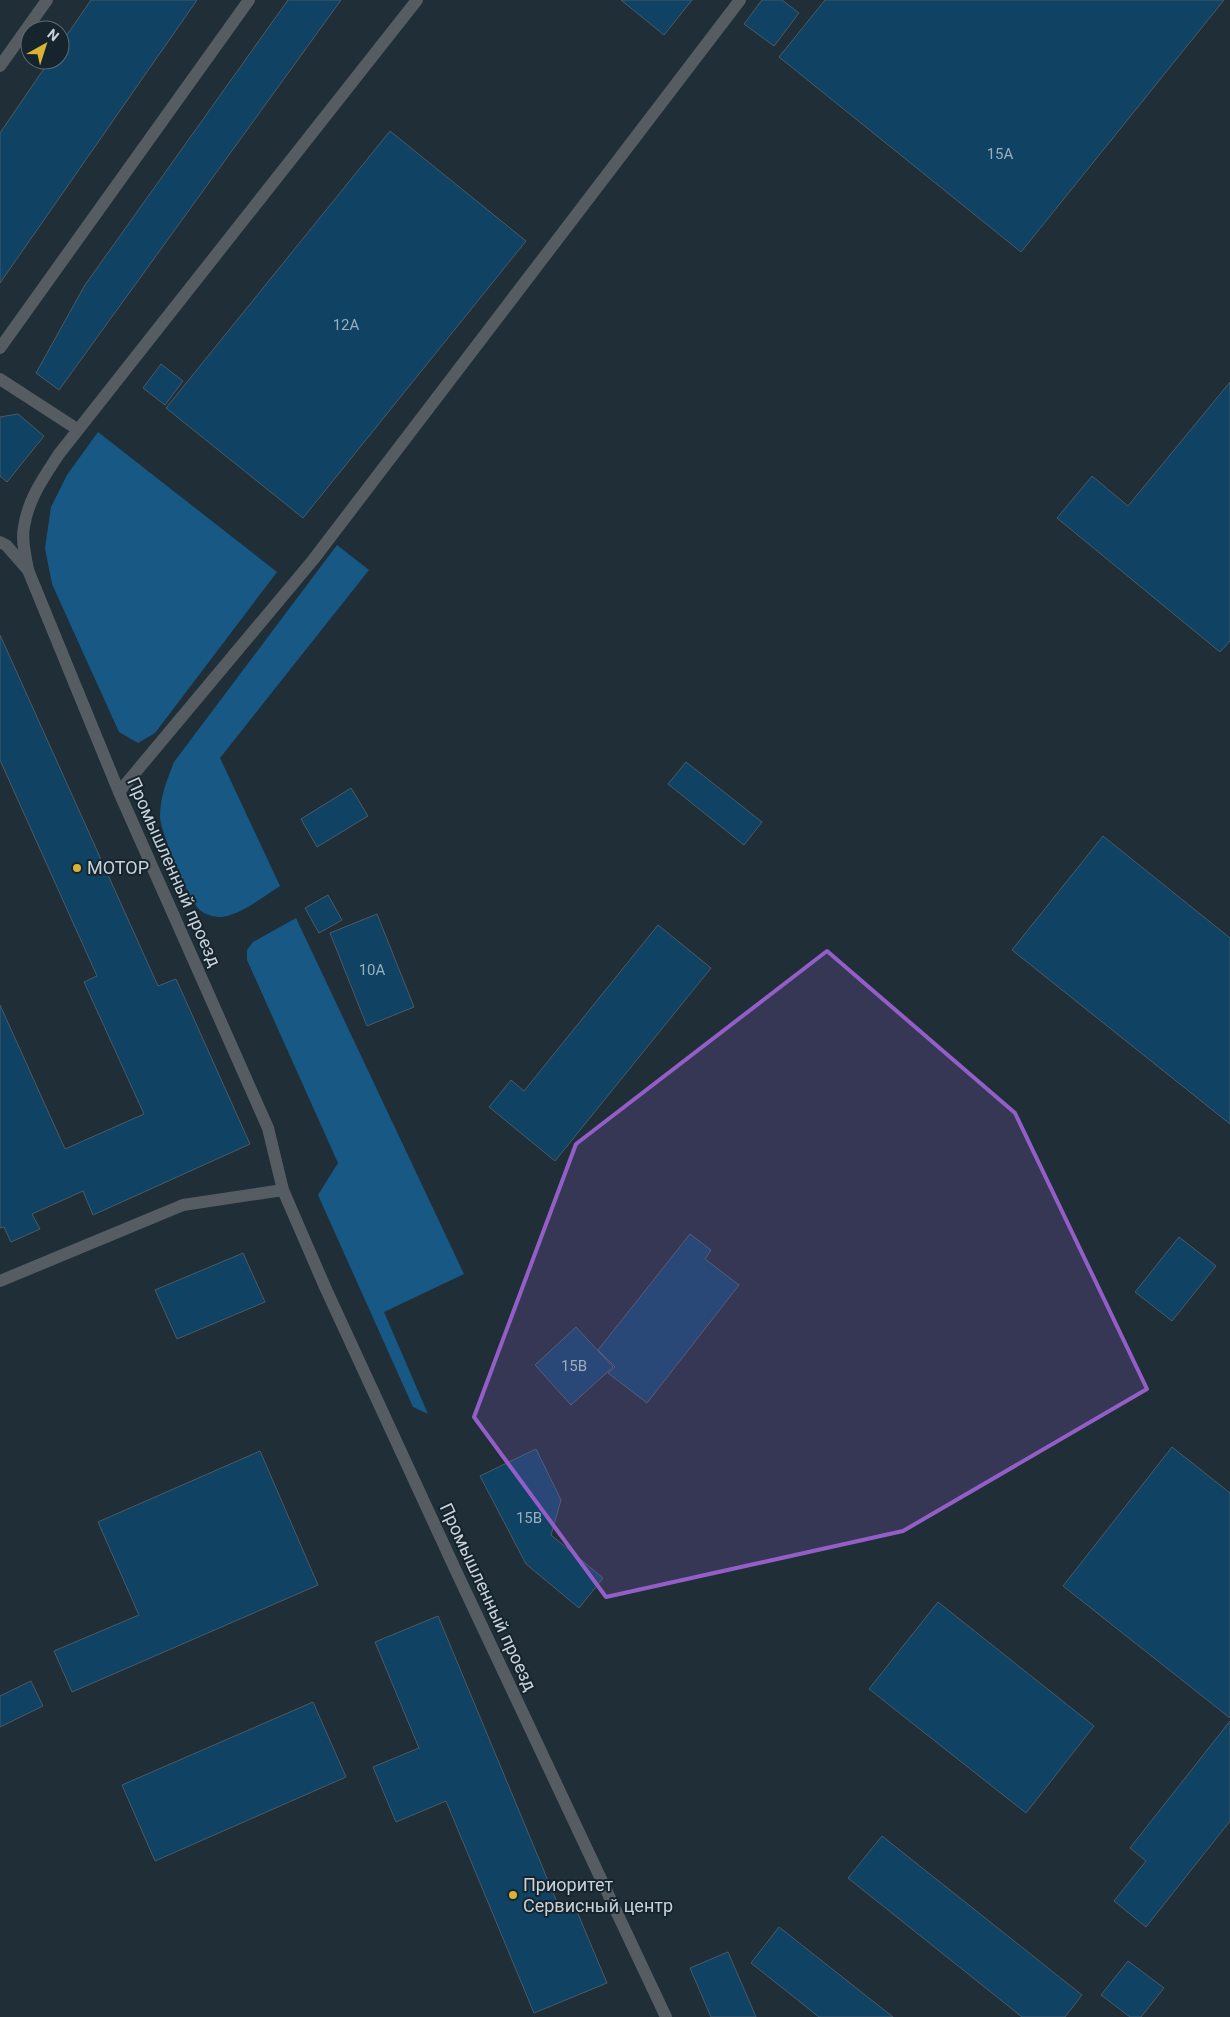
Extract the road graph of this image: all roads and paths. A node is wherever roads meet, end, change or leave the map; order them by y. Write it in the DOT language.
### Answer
graph roads {
  1 [pos="47,0"];
  2 [pos="249,0"];
  3 [pos="417,0"];
  4 [pos="740,0"];
  5 [pos="0,66"];
  6 [pos="0,348"];
  7 [pos="0,379"];
  8 [pos="77,430"];
  9 [pos="0,542"];
  10 [pos="28,570"];
  11 [pos="119,792"];
  12 [pos="283,1190"];
  13 [pos="0,1282"];
  14 [pos="666,2017"];
  1 -- 5 [label="street"];
  2 -- 6 [label="street"];
  3 -- 8 [label="street"];
  4 -- 11 [label="street"];
  7 -- 8 [label="street"];
  8 -- 10 [label="street"];
  9 -- 10 [label="street"];
  10 -- 11 [label="street, Промышленный проезд"];
  11 -- 12 [label="street, Промышленный проезд"];
  12 -- 13 [label="street"];
  12 -- 14 [label="street, Промышленный проезд"];
}
